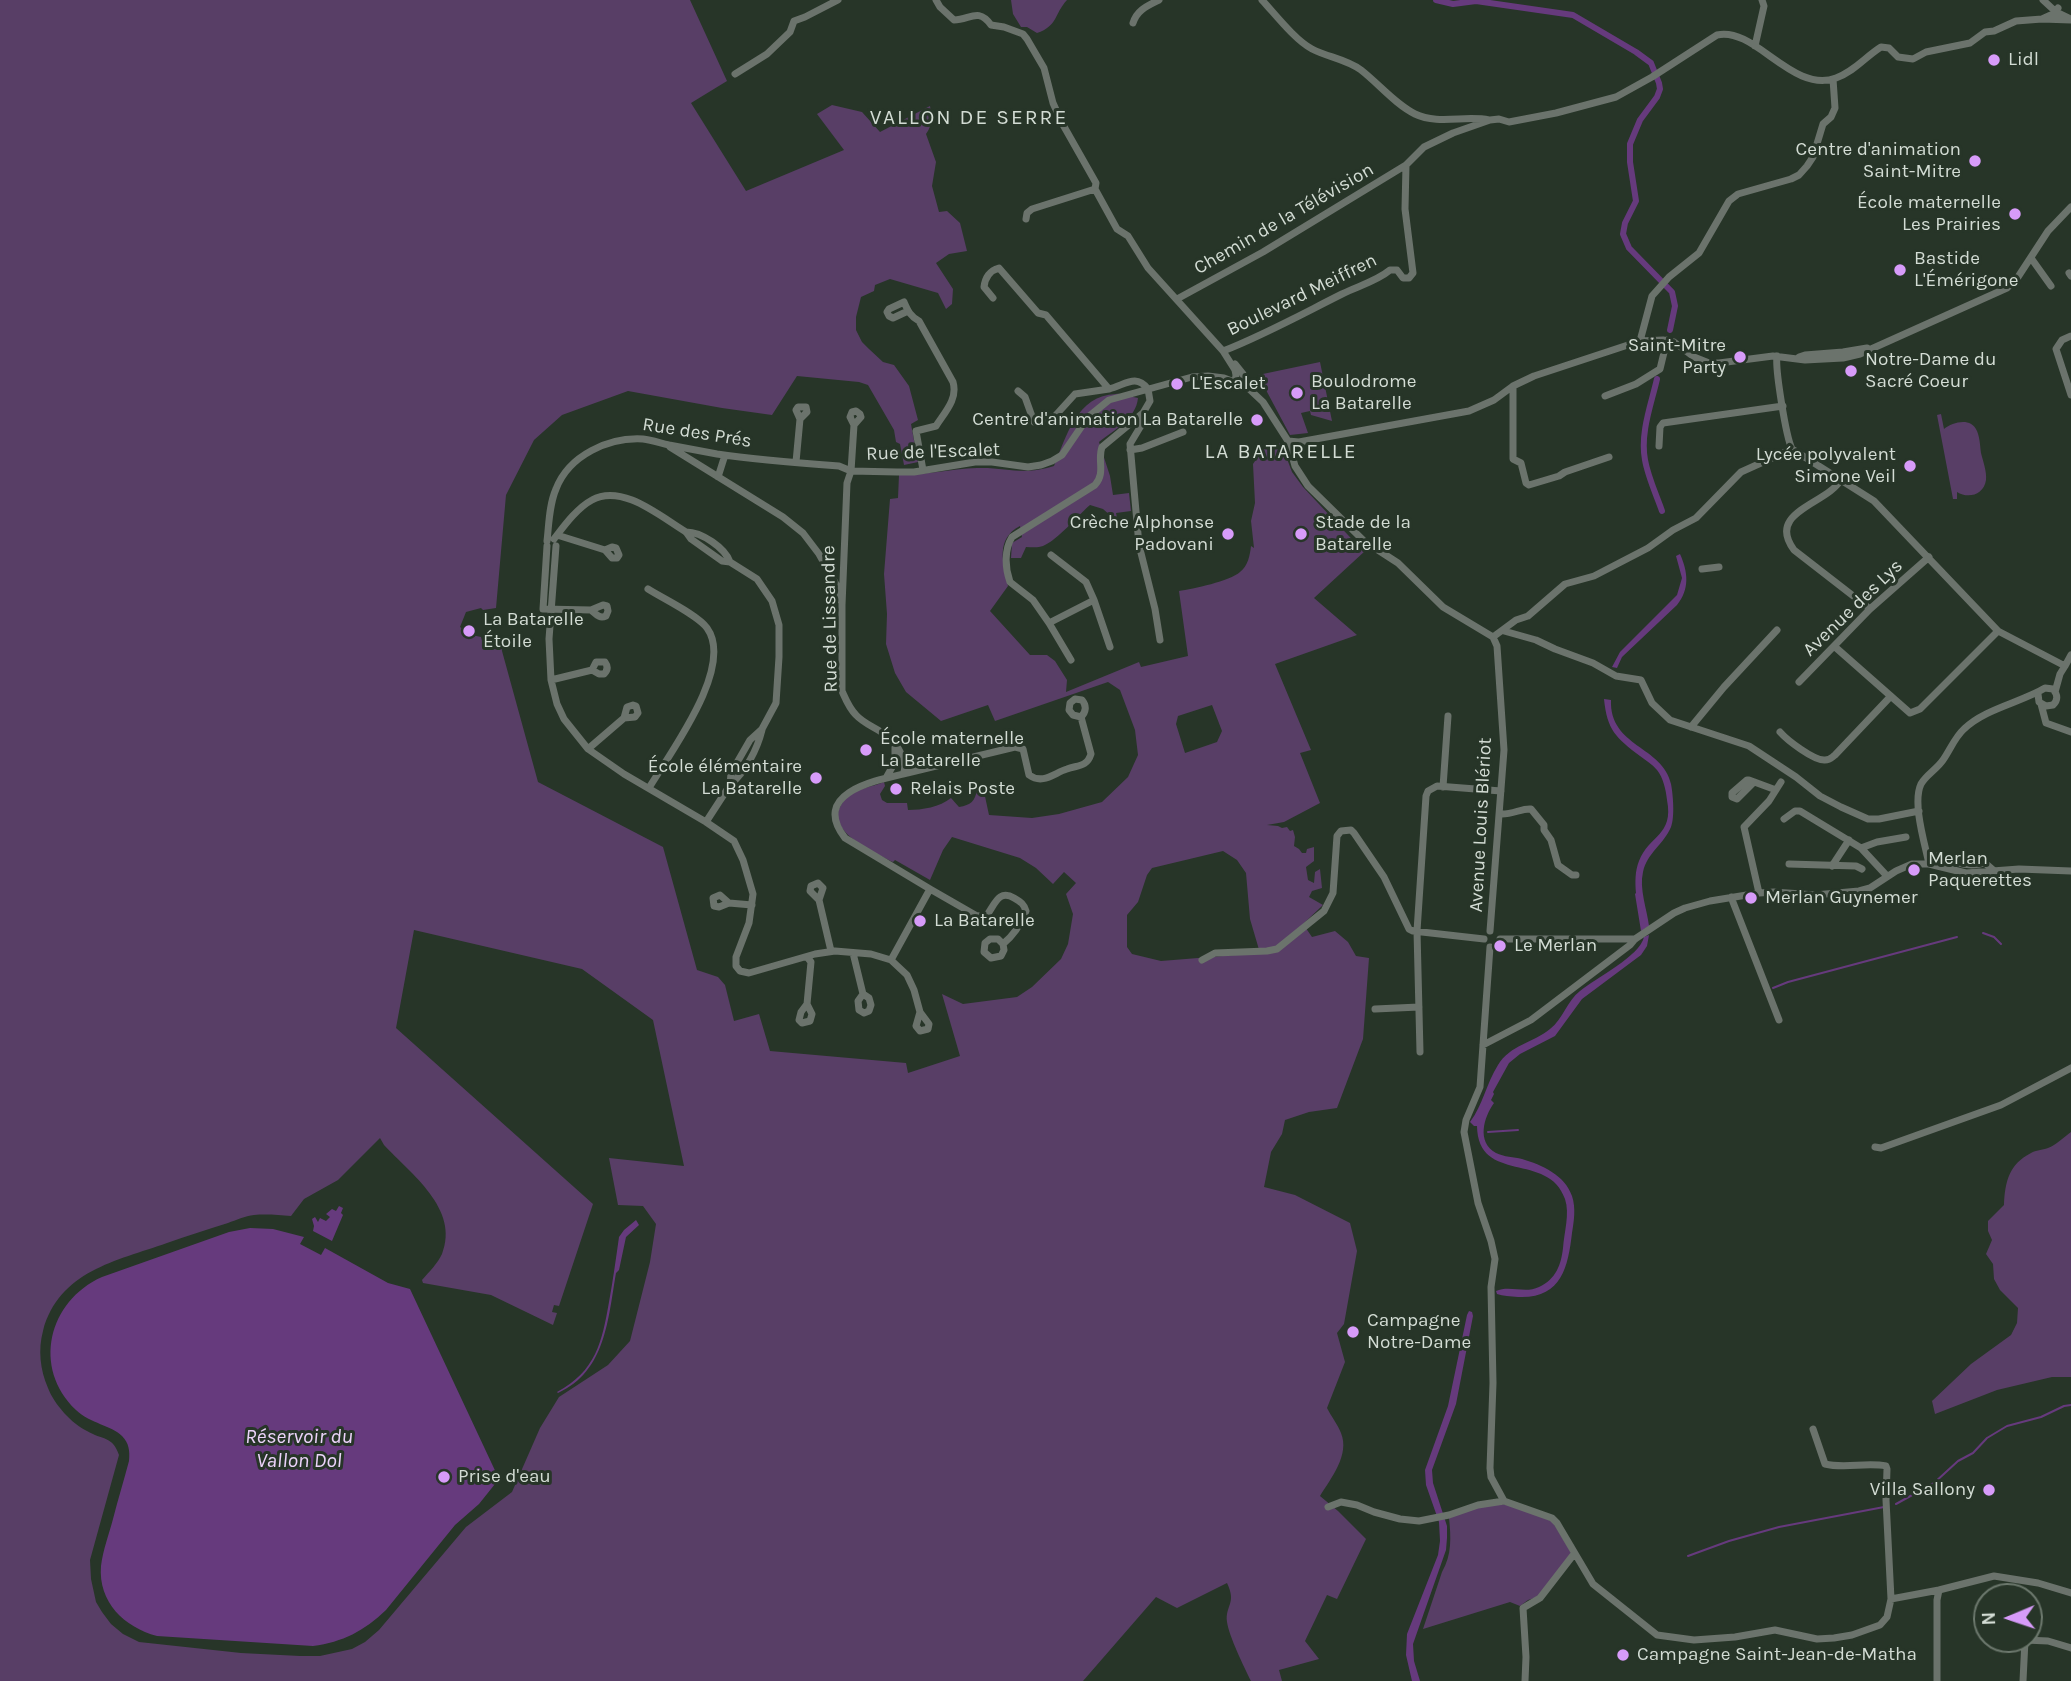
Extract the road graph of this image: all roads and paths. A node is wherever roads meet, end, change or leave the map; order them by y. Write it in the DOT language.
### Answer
graph roads {
  1 [pos="838,0"];
  2 [pos="936,0"];
  3 [pos="1159,0"];
  4 [pos="1262,0"];
  5 [pos="1762,0"];
  6 [pos="2044,0"];
  7 [pos="2057,10"];
  8 [pos="2071,14"];
  9 [pos="2042,19"];
  10 [pos="2071,20"];
  11 [pos="1133,23"];
  12 [pos="1755,46"];
  13 [pos="735,74"];
  14 [pos="1833,79"];
  15 [pos="1490,120"];
  16 [pos="1406,165"];
  17 [pos="1095,189"];
  18 [pos="2071,206"];
  19 [pos="2071,212"];
  20 [pos="1026,219"];
  21 [pos="2045,236"];
  22 [pos="2031,258"];
  23 [pos="2051,286"];
  24 [pos="993,298"];
  25 [pos="1177,299"];
  26 [pos="908,311"];
  27 [pos="2071,336"];
  28 [pos="1640,341"];
  29 [pos="1668,341"];
  30 [pos="1225,353"];
  31 [pos="1777,356"];
  32 [pos="1793,357"];
  33 [pos="1778,377"];
  34 [pos="1235,382"];
  35 [pos="1513,386"];
  36 [pos="1247,387"];
  37 [pos="1110,389"];
  38 [pos="1148,389"];
  39 [pos="1018,391"];
  40 [pos="2071,395"];
  41 [pos="1605,396"];
  42 [pos="1783,406"];
  43 [pos="1143,413"];
  44 [pos="800,419"];
  45 [pos="854,425"];
  46 [pos="1183,432"];
  47 [pos="1287,441"];
  48 [pos="666,444"];
  49 [pos="1659,446"];
  50 [pos="1792,449"];
  51 [pos="1130,450"];
  52 [pos="725,455"];
  53 [pos="1609,457"];
  54 [pos="796,462"];
  55 [pos="923,470"];
  56 [pos="851,471"];
  57 [pos="718,477"];
  58 [pos="1841,479"];
  59 [pos="552,541"];
  60 [pos="605,550"];
  61 [pos="1051,555"];
  62 [pos="1929,557"];
  63 [pos="1719,567"];
  64 [pos="1702,569"];
  65 [pos="648,589"];
  66 [pos="1094,600"];
  67 [pos="842,605"];
  68 [pos="547,609"];
  69 [pos="1870,609"];
  70 [pos="592,610"];
  71 [pos="1049,623"];
  72 [pos="1777,630"];
  73 [pos="1504,631"];
  74 [pos="1998,631"];
  75 [pos="1493,637"];
  76 [pos="1160,640"];
  77 [pos="1834,646"];
  78 [pos="1110,647"];
  79 [pos="2071,655"];
  80 [pos="1071,660"];
  81 [pos="2065,666"];
  82 [pos="592,670"];
  83 [pos="551,680"];
  84 [pos="1799,682"];
  85 [pos="2051,690"];
  86 [pos="2038,694"];
  87 [pos="1891,696"];
  88 [pos="2045,705"];
  89 [pos="1448,716"];
  90 [pos="1081,717"];
  91 [pos="624,718"];
  92 [pos="1691,727"];
  93 [pos="1780,732"];
  94 [pos="2071,732"];
  95 [pos="895,746"];
  96 [pos="588,749"];
  97 [pos="905,760"];
  98 [pos="893,766"];
  99 [pos="924,768"];
  100 [pos="901,775"];
  101 [pos="886,779"];
  102 [pos="1754,782"];
  103 [pos="1781,782"];
  104 [pos="1443,786"];
  105 [pos="649,788"];
  106 [pos="1776,790"];
  107 [pos="1501,791"];
  108 [pos="1918,808"];
  109 [pos="1500,814"];
  110 [pos="1784,819"];
  111 [pos="706,822"];
  112 [pos="1906,837"];
  113 [pos="1849,840"];
  114 [pos="1925,847"];
  115 [pos="1861,848"];
  116 [pos="1939,855"];
  117 [pos="1789,864"];
  118 [pos="1912,864"];
  119 [pos="1929,864"];
  120 [pos="1832,866"];
  121 [pos="1861,869"];
  122 [pos="1993,870"];
  123 [pos="2071,871"];
  124 [pos="1576,875"];
  125 [pos="1887,876"];
  126 [pos="930,889"];
  127 [pos="1759,893"];
  128 [pos="1731,897"];
  129 [pos="819,900"];
  130 [pos="729,903"];
  131 [pos="752,905"];
  132 [pos="1490,931"];
  133 [pos="1417,932"];
  134 [pos="1638,937"];
  135 [pos="1484,939"];
  136 [pos="1500,939"];
  137 [pos="1003,944"];
  138 [pos="1490,949"];
  139 [pos="831,951"];
  140 [pos="853,953"];
  141 [pos="807,957"];
  142 [pos="891,960"];
  143 [pos="1202,960"];
  144 [pos="863,994"];
  145 [pos="807,1004"];
  146 [pos="1419,1007"];
  147 [pos="1375,1009"];
  148 [pos="920,1012"];
  149 [pos="1779,1020"];
  150 [pos="1483,1045"];
  151 [pos="1420,1052"];
  152 [pos="2071,1068"];
  153 [pos="1875,1147"];
  154 [pos="1813,1429"];
  155 [pos="1504,1501"];
  156 [pos="1328,1507"];
  157 [pos="1574,1554"];
  158 [pos="1939,1590"];
  159 [pos="2071,1593"];
  160 [pos="1891,1599"];
  161 [pos="2043,1641"];
  162 [pos="2071,1648"];
  163 [pos="2024,1653"];
  164 [pos="1525,1681"];
  165 [pos="1937,1681"];
  166 [pos="2023,1681"];
  1 -- 13 [label="street"];
  2 -- 17 [label="street"];
  3 -- 11 [label="street"];
  4 -- 15 [label="street"];
  5 -- 12 [label="street"];
  6 -- 7 [label="street"];
  7 -- 8 [label="street"];
  7 -- 9 [label="street"];
  7 -- 10 [label="street"];
  9 -- 10 [label="street"];
  9 -- 14 [label="street"];
  12 -- 14 [label="street"];
  12 -- 15 [label="street"];
  14 -- 28 [label="street"];
  15 -- 16 [label="street, Chemin de la Télévision"];
  16 -- 25 [label="street, Chemin de la Télévision"];
  16 -- 30 [label="street, Boulevard Meiffren"];
  17 -- 20 [label="street"];
  17 -- 25 [label="street"];
  18 -- 21 [label="street"];
  19 -- 21 [label="street"];
  21 -- 22 [label="street"];
  22 -- 23 [label="street"];
  22 -- 32 [label="street"];
  24 -- 37 [label="street"];
  25 -- 30 [label="street"];
  26 -- 55 [label="street"];
  27 -- 40 [label="street"];
  28 -- 29 [label="street"];
  28 -- 35 [label="street"];
  29 -- 31 [label="street"];
  29 -- 41 [label="street"];
  30 -- 34 [label="street"];
  30 -- 36 [label="street"];
  31 -- 32 [label="street"];
  31 -- 33 [label="street"];
  32 -- 33 [label="street"];
  33 -- 42 [label="street"];
  34 -- 36 [label="street, Rue de l'Escalet"];
  34 -- 38 [label="street, Rue de l'Escalet"];
  35 -- 47 [label="street"];
  35 -- 53 [label="street"];
  36 -- 47 [label="street"];
  37 -- 38 [label="street"];
  37 -- 39 [label="street"];
  38 -- 43 [label="street"];
  38 -- 55 [label="street, Rue de l'Escalet"];
  42 -- 49 [label="street"];
  42 -- 50 [label="street"];
  43 -- 51 [label="street"];
  43 -- 71 [label="street"];
  44 -- 54 [label="street"];
  45 -- 56 [label="street, Rue de Lissandre"];
  46 -- 51 [label="street"];
  47 -- 75 [label="street"];
  48 -- 52 [label="street, Rue des Prés"];
  48 -- 57 [label="street"];
  48 -- 59 [label="street, Rue des Prés"];
  50 -- 58 [label="street"];
  50 -- 73 [label="street"];
  51 -- 76 [label="street"];
  52 -- 54 [label="street, Rue des Prés"];
  52 -- 57 [label="street"];
  54 -- 56 [label="street, Rue des Prés"];
  55 -- 56 [label="street, Rue de l'Escalet"];
  56 -- 67 [label="street, Rue de Lissandre"];
  57 -- 67 [label="street"];
  58 -- 62 [label="street"];
  58 -- 69 [label="street"];
  59 -- 60 [label="street"];
  59 -- 68 [label="street, Rue des Prés"];
  59 -- 111 [label="street"];
  61 -- 66 [label="street"];
  62 -- 69 [label="street, Avenue des Lys"];
  62 -- 74 [label="street"];
  63 -- 64 [label="street"];
  65 -- 105 [label="street"];
  66 -- 71 [label="street"];
  66 -- 78 [label="street"];
  67 -- 95 [label="street, Rue de Lissandre"];
  68 -- 70 [label="street"];
  68 -- 83 [label="street, Rue des Prés"];
  69 -- 77 [label="street, Avenue des Lys"];
  71 -- 80 [label="street"];
  72 -- 92 [label="street"];
  73 -- 75 [label="street"];
  73 -- 92 [label="street"];
  74 -- 81 [label="street"];
  74 -- 87 [label="street"];
  75 -- 107 [label="street, Avenue Louis Blériot"];
  77 -- 84 [label="street, Avenue des Lys"];
  77 -- 87 [label="street"];
  79 -- 81 [label="street"];
  81 -- 85 [label="street"];
  82 -- 83 [label="street"];
  83 -- 96 [label="street, Rue des Prés"];
  85 -- 86 [label="street"];
  85 -- 88 [label="street"];
  86 -- 88 [label="street"];
  86 -- 108 [label="street"];
  87 -- 93 [label="street"];
  88 -- 94 [label="street"];
  89 -- 104 [label="street"];
  90 -- 99 [label="street"];
  91 -- 96 [label="street"];
  92 -- 108 [label="street"];
  95 -- 97 [label="street, Rue de Lissandre"];
  95 -- 98 [label="street"];
  96 -- 105 [label="street, Rue des Prés"];
  97 -- 98 [label="street"];
  97 -- 99 [label="street"];
  97 -- 100 [label="street"];
  98 -- 100 [label="street"];
  98 -- 101 [label="street"];
  99 -- 100 [label="street"];
  100 -- 101 [label="street"];
  101 -- 126 [label="street"];
  102 -- 106 [label="street"];
  103 -- 106 [label="street"];
  104 -- 107 [label="street"];
  104 -- 133 [label="street"];
  105 -- 111 [label="street, Rue des Prés"];
  106 -- 127 [label="street"];
  107 -- 109 [label="street, Avenue Louis Blériot"];
  108 -- 114 [label="street"];
  109 -- 124 [label="street"];
  109 -- 132 [label="street, Avenue Louis Blériot"];
  110 -- 113 [label="street"];
  111 -- 131 [label="street, Rue des Prés"];
  112 -- 115 [label="street"];
  113 -- 115 [label="street"];
  113 -- 120 [label="street"];
  114 -- 118 [label="street"];
  114 -- 119 [label="street"];
  115 -- 125 [label="street"];
  116 -- 122 [label="street"];
  117 -- 120 [label="street"];
  118 -- 119 [label="street"];
  118 -- 125 [label="street"];
  119 -- 122 [label="street"];
  120 -- 121 [label="street"];
  122 -- 123 [label="street"];
  125 -- 127 [label="street"];
  126 -- 137 [label="street"];
  126 -- 142 [label="street"];
  127 -- 128 [label="street"];
  128 -- 134 [label="street"];
  128 -- 149 [label="street"];
  129 -- 139 [label="street"];
  130 -- 131 [label="street"];
  131 -- 141 [label="street"];
  132 -- 135 [label="street"];
  132 -- 136 [label="street"];
  133 -- 135 [label="street"];
  133 -- 143 [label="street"];
  133 -- 146 [label="street"];
  134 -- 136 [label="street"];
  134 -- 150 [label="street"];
  135 -- 138 [label="street"];
  136 -- 138 [label="street"];
  138 -- 150 [label="street"];
  139 -- 140 [label="street"];
  139 -- 141 [label="street"];
  140 -- 142 [label="street"];
  140 -- 144 [label="street"];
  141 -- 145 [label="street"];
  142 -- 148 [label="street"];
  146 -- 147 [label="street"];
  146 -- 151 [label="street"];
  150 -- 155 [label="street"];
  152 -- 153 [label="street"];
  154 -- 160 [label="street"];
  155 -- 156 [label="street"];
  155 -- 157 [label="street"];
  157 -- 160 [label="street"];
  157 -- 164 [label="street"];
  158 -- 159 [label="street"];
  158 -- 160 [label="street"];
  158 -- 165 [label="street"];
  161 -- 162 [label="street"];
  163 -- 166 [label="street"];
}
